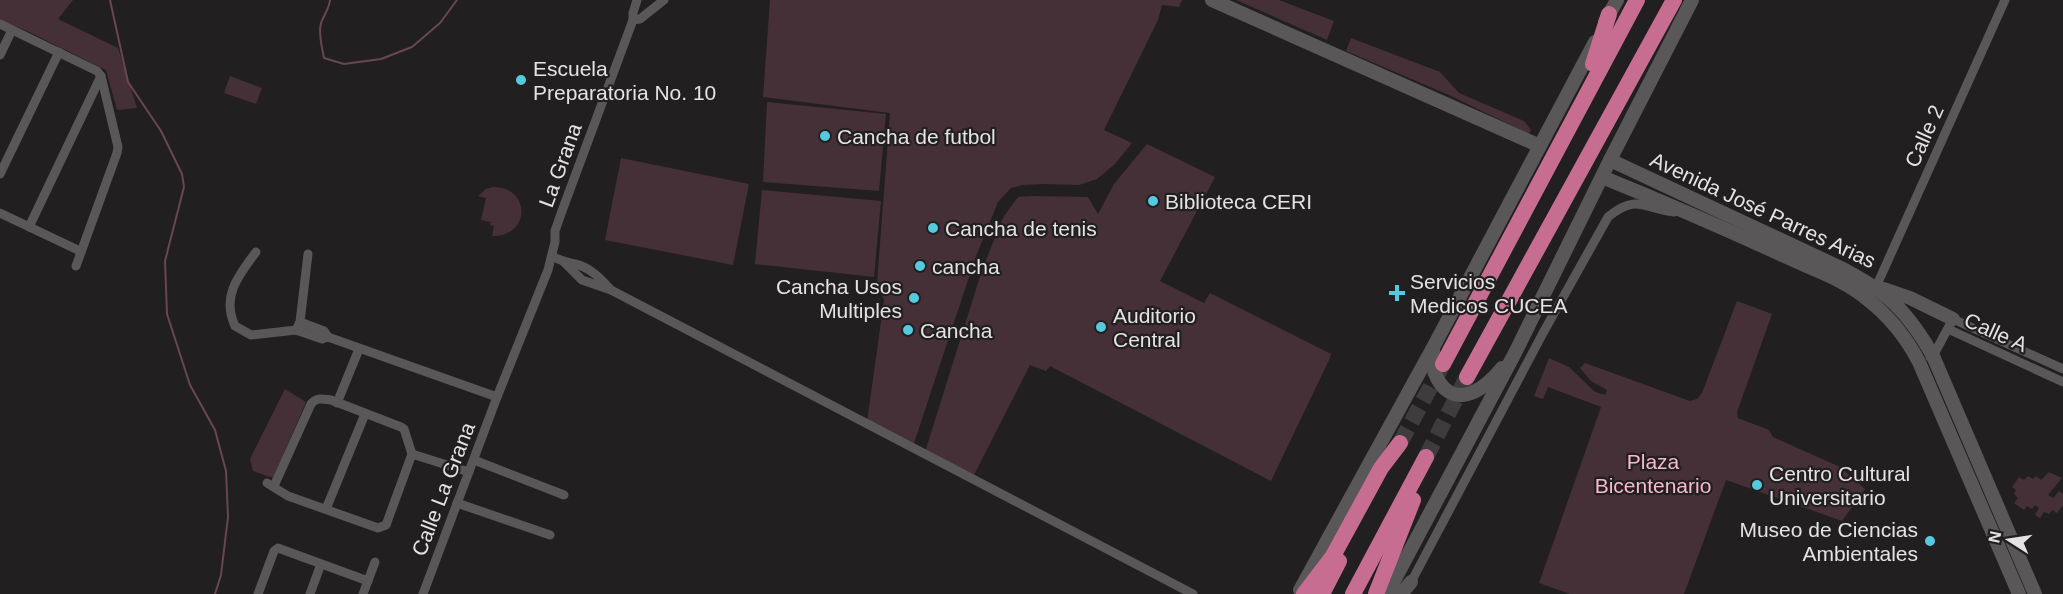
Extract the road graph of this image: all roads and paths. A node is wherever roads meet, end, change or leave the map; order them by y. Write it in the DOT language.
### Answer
graph roads {
  1 [pos="637,0"];
  2 [pos="664,0"];
  3 [pos="1212,0"];
  4 [pos="1637,0"];
  5 [pos="1674,0"];
  6 [pos="1692,0"];
  7 [pos="2005,0"];
  8 [pos="1613,7"];
  9 [pos="633,21"];
  10 [pos="0,24"];
  11 [pos="12,30"];
  12 [pos="58,52"];
  13 [pos="0,55"];
  14 [pos="99,73"];
  15 [pos="1540,146"];
  16 [pos="1610,160"];
  17 [pos="0,174"];
  18 [pos="1602,177"];
  19 [pos="0,213"];
  20 [pos="1690,213"];
  21 [pos="29,227"];
  22 [pos="80,251"];
  23 [pos="256,252"];
  24 [pos="308,254"];
  25 [pos="552,256"];
  26 [pos="76,266"];
  27 [pos="1494,270"];
  28 [pos="1875,287"];
  29 [pos="1951,324"];
  30 [pos="298,326"];
  31 [pos="1436,342"];
  32 [pos="359,349"];
  33 [pos="1515,353"];
  34 [pos="1933,356"];
  35 [pos="1919,362"];
  36 [pos="1438,367"];
  37 [pos="2063,369"];
  38 [pos="2063,382"];
  39 [pos="1471,384"];
  40 [pos="497,396"];
  41 [pos="337,403"];
  42 [pos="365,414"];
  43 [pos="412,454"];
  44 [pos="474,460"];
  45 [pos="1979,461"];
  46 [pos="1965,467"];
  47 [pos="469,472"];
  48 [pos="1990,485"];
  49 [pos="1975,491"];
  50 [pos="564,495"];
  51 [pos="457,503"];
  52 [pos="326,509"];
  53 [pos="550,535"];
  54 [pos="375,562"];
  55 [pos="321,564"];
  56 [pos="368,581"];
  57 [pos="1406,590"];
  58 [pos="258,594"];
  59 [pos="310,594"];
  60 [pos="363,594"];
  61 [pos="423,594"];
  62 [pos="1193,594"];
  63 [pos="1297,594"];
  64 [pos="1304,594"];
  65 [pos="1322,594"];
  66 [pos="1353,594"];
  67 [pos="1376,594"];
  68 [pos="1387,594"];
  69 [pos="2019,594"];
  70 [pos="2035,594"];
  1 -- 9 [label="street, La Grana"];
  2 -- 9 [label="street"];
  3 -- 15 [label="main road"];
  4 -- 27 [label="highway"];
  5 -- 39 [label="highway"];
  6 -- 16 [label="main road"];
  7 -- 28 [label="street, Calle 2"];
  8 -- 15 [label="main road"];
  8 -- 27 [label="highway"];
  9 -- 25 [label="street, La Grana"];
  10 -- 11 [label="street"];
  11 -- 12 [label="street"];
  11 -- 13 [label="street"];
  12 -- 14 [label="street"];
  12 -- 17 [label="street"];
  14 -- 21 [label="street"];
  14 -- 22 [label="street"];
  15 -- 31 [label="main road"];
  16 -- 18 [label="main road"];
  16 -- 28 [label="main road, Avenida José Parres Arias"];
  18 -- 20 [label="main road, Avenida José Parres Arias"];
  18 -- 33 [label="main road"];
  19 -- 21 [label="street"];
  20 -- 35 [label="main road, Avenida José Parres Arias"];
  20 -- 57 [label="street"];
  21 -- 22 [label="street"];
  22 -- 26 [label="street"];
  23 -- 30 [label="street"];
  24 -- 30 [label="street"];
  25 -- 40 [label="street, La Grana"];
  25 -- 62 [label="street"];
  27 -- 36 [label="highway"];
  28 -- 29 [label="main road"];
  28 -- 34 [label="main road, Avenida José Parres Arias"];
  29 -- 34 [label="street"];
  29 -- 37 [label="street, Calle A"];
  29 -- 38 [label="street, Calle A"];
  30 -- 32 [label="street"];
  31 -- 36 [label="main road"];
  31 -- 63 [label="main road"];
  32 -- 40 [label="street"];
  32 -- 41 [label="street"];
  33 -- 39 [label="main road"];
  33 -- 68 [label="main road"];
  34 -- 35 [label="street"];
  34 -- 45 [label="main road, Avenida José Parres Arias"];
  35 -- 46 [label="main road, Avenida José Parres Arias"];
  36 -- 39 [label="main road"];
  40 -- 44 [label="street, Calle La Grana"];
  41 -- 42 [label="street"];
  41 -- 52 [label="street"];
  42 -- 43 [label="street"];
  42 -- 52 [label="street"];
  43 -- 47 [label="street"];
  43 -- 52 [label="street"];
  44 -- 47 [label="street, Calle La Grana"];
  44 -- 50 [label="street"];
  45 -- 46 [label="main road"];
  45 -- 48 [label="main road, Avenida José Parres Arias"];
  46 -- 49 [label="main road, Avenida José Parres Arias"];
  47 -- 51 [label="street, Calle La Grana"];
  48 -- 49 [label="main road"];
  48 -- 70 [label="main road, Avenida José Parres Arias"];
  49 -- 69 [label="main road, Avenida José Parres Arias"];
  51 -- 53 [label="street"];
  51 -- 61 [label="street, Calle La Grana"];
  54 -- 56 [label="street"];
  55 -- 56 [label="street"];
  55 -- 58 [label="street"];
  55 -- 59 [label="street"];
  56 -- 60 [label="street"];
  64 -- 65 [label="highway"];
  66 -- 67 [label="highway"];
}
